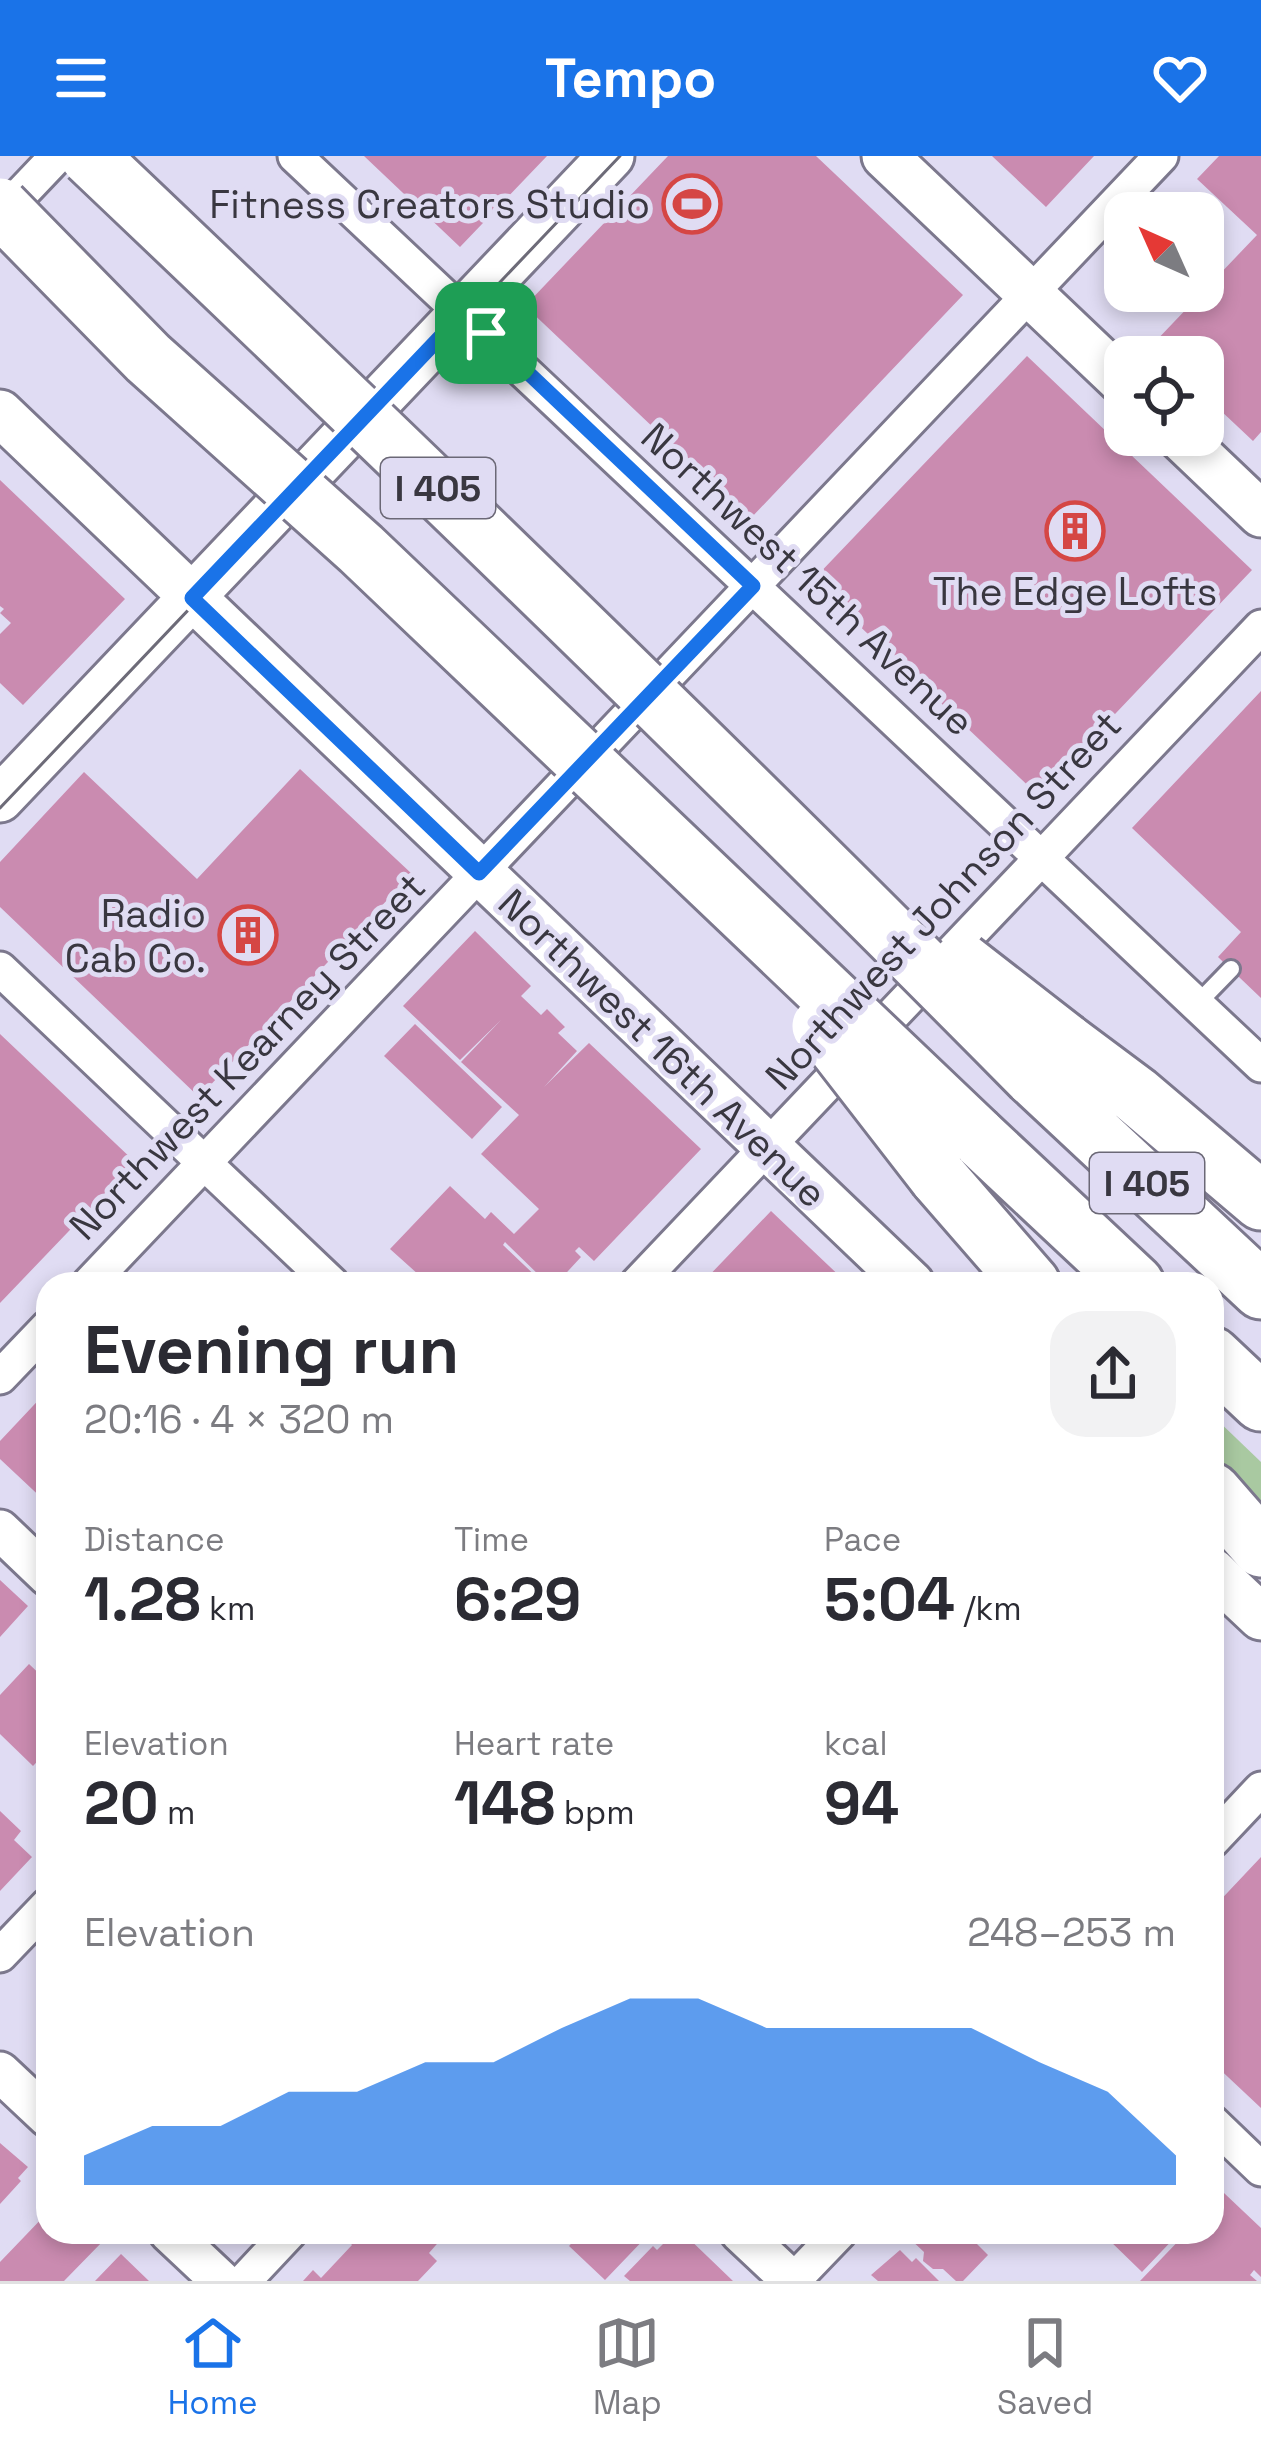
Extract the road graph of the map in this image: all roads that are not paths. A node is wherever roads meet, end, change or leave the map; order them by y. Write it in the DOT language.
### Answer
graph roads {
  1 [pos="57,156"];
  2 [pos="89,156"];
  3 [pos="296,156"];
  4 [pos="611,156"];
  5 [pos="885,156"];
  6 [pos="1161,156"];
  7 [pos="0,212"];
  8 [pos="0,244"];
  9 [pos="1030,294"];
  10 [pos="464,312"];
  11 [pos="148,358"];
  12 [pos="1104,364"];
  13 [pos="0,413"];
  14 [pos="1200,456"];
  15 [pos="1261,514"];
  16 [pos="753,586"];
  17 [pos="192,598"];
  18 [pos="1261,627"];
  19 [pos="0,799"];
  20 [pos="1042,857"];
  21 [pos="479,873"];
  22 [pos="720,893"];
  23 [pos="0,969"];
  24 [pos="1231,969"];
  25 [pos="1197,1004"];
  26 [pos="1049,1059"];
  27 [pos="1261,1065"];
  28 [pos="766,1148"];
  29 [pos="204,1163"];
  30 [pos="1261,1201"];
  31 [pos="100,1272"];
  32 [pos="319,1272"];
  33 [pos="648,1272"];
  34 [pos="897,1272"];
  35 [pos="1021,1272"];
  36 [pos="1122,1272"];
  37 [pos="1261,1290"];
  38 [pos="36,1340"];
  39 [pos="1224,1367"];
  40 [pos="0,1377"];
  41 [pos="1261,1402"];
  42 [pos="1224,1506"];
  43 [pos="0,1530"];
  44 [pos="1261,1548"];
  45 [pos="36,1564"];
  46 [pos="1224,1582"];
  47 [pos="1261,1617"];
  48 [pos="1261,1789"];
  49 [pos="1224,1828"];
  50 [pos="36,1918"];
  51 [pos="0,1955"];
  52 [pos="0,2072"];
  53 [pos="36,2106"];
  54 [pos="1224,2134"];
  55 [pos="1261,2169"];
  56 [pos="182,2244"];
  57 [pos="279,2244"];
  58 [pos="753,2244"];
  59 [pos="828,2244"];
  60 [pos="221,2281"];
  61 [pos="244,2281"];
  62 [pos="793,2281"];
  1 -- 7 [label="street"];
  2 -- 26 [label="highway, I 405, bridge"];
  3 -- 10 [label="street, Northwest 15th Avenue"];
  4 -- 10 [label="main road"];
  5 -- 9 [label="main road"];
  6 -- 9 [label="street, Northwest Kearney Street"];
  7 -- 11 [label="highway, I 405, bridge"];
  8 -- 11 [label="highway, bridge"];
  9 -- 12 [label="main road"];
  9 -- 16 [label="street, Northwest Kearney Street"];
  10 -- 16 [label="street, Northwest 15th Avenue"];
  10 -- 17 [label="main road"];
  11 -- 22 [label="highway, I 405, bridge"];
  13 -- 17 [label="main road, Northwest 16th Avenue"];
  14 -- 15 [label="main road"];
  16 -- 20 [label="street, Northwest 15th Avenue"];
  16 -- 21 [label="street, Northwest Kearney Street"];
  17 -- 19 [label="main road"];
  17 -- 21 [label="main road, Northwest 16th Avenue"];
  18 -- 20 [label="street, Northwest Johnson Street"];
  20 -- 25 [label="street, Northwest 15th Avenue"];
  20 -- 28 [label="street, Northwest Johnson Street"];
  21 -- 28 [label="main road, Northwest 16th Avenue"];
  21 -- 29 [label="street, Northwest Kearney Street"];
  22 -- 35 [label="highway, bridge"];
  22 -- 36 [label="highway, I 405, bridge"];
  23 -- 29 [label="street"];
  24 -- 25 [label="lane"];
  25 -- 27 [label="street, Northwest 15th Avenue"];
  26 -- 30 [label="highway"];
  26 -- 37 [label="highway, I 405"];
  28 -- 33 [label="street, Northwest Johnson Street"];
  28 -- 34 [label="main road, Northwest 16th Avenue"];
  29 -- 31 [label="street, Northwest Kearney Street"];
  29 -- 32 [label="street"];
  38 -- 40 [label="street"];
  39 -- 41 [label="highway"];
  42 -- 44 [label="highway"];
  43 -- 45 [label="street"];
  46 -- 47 [label="main road"];
  48 -- 49 [label="street"];
  50 -- 51 [label="street"];
  52 -- 53 [label="street"];
  54 -- 55 [label="street"];
  56 -- 60 [label="street"];
  57 -- 61 [label="street"];
  58 -- 62 [label="street"];
  59 -- 62 [label="street"];
}
